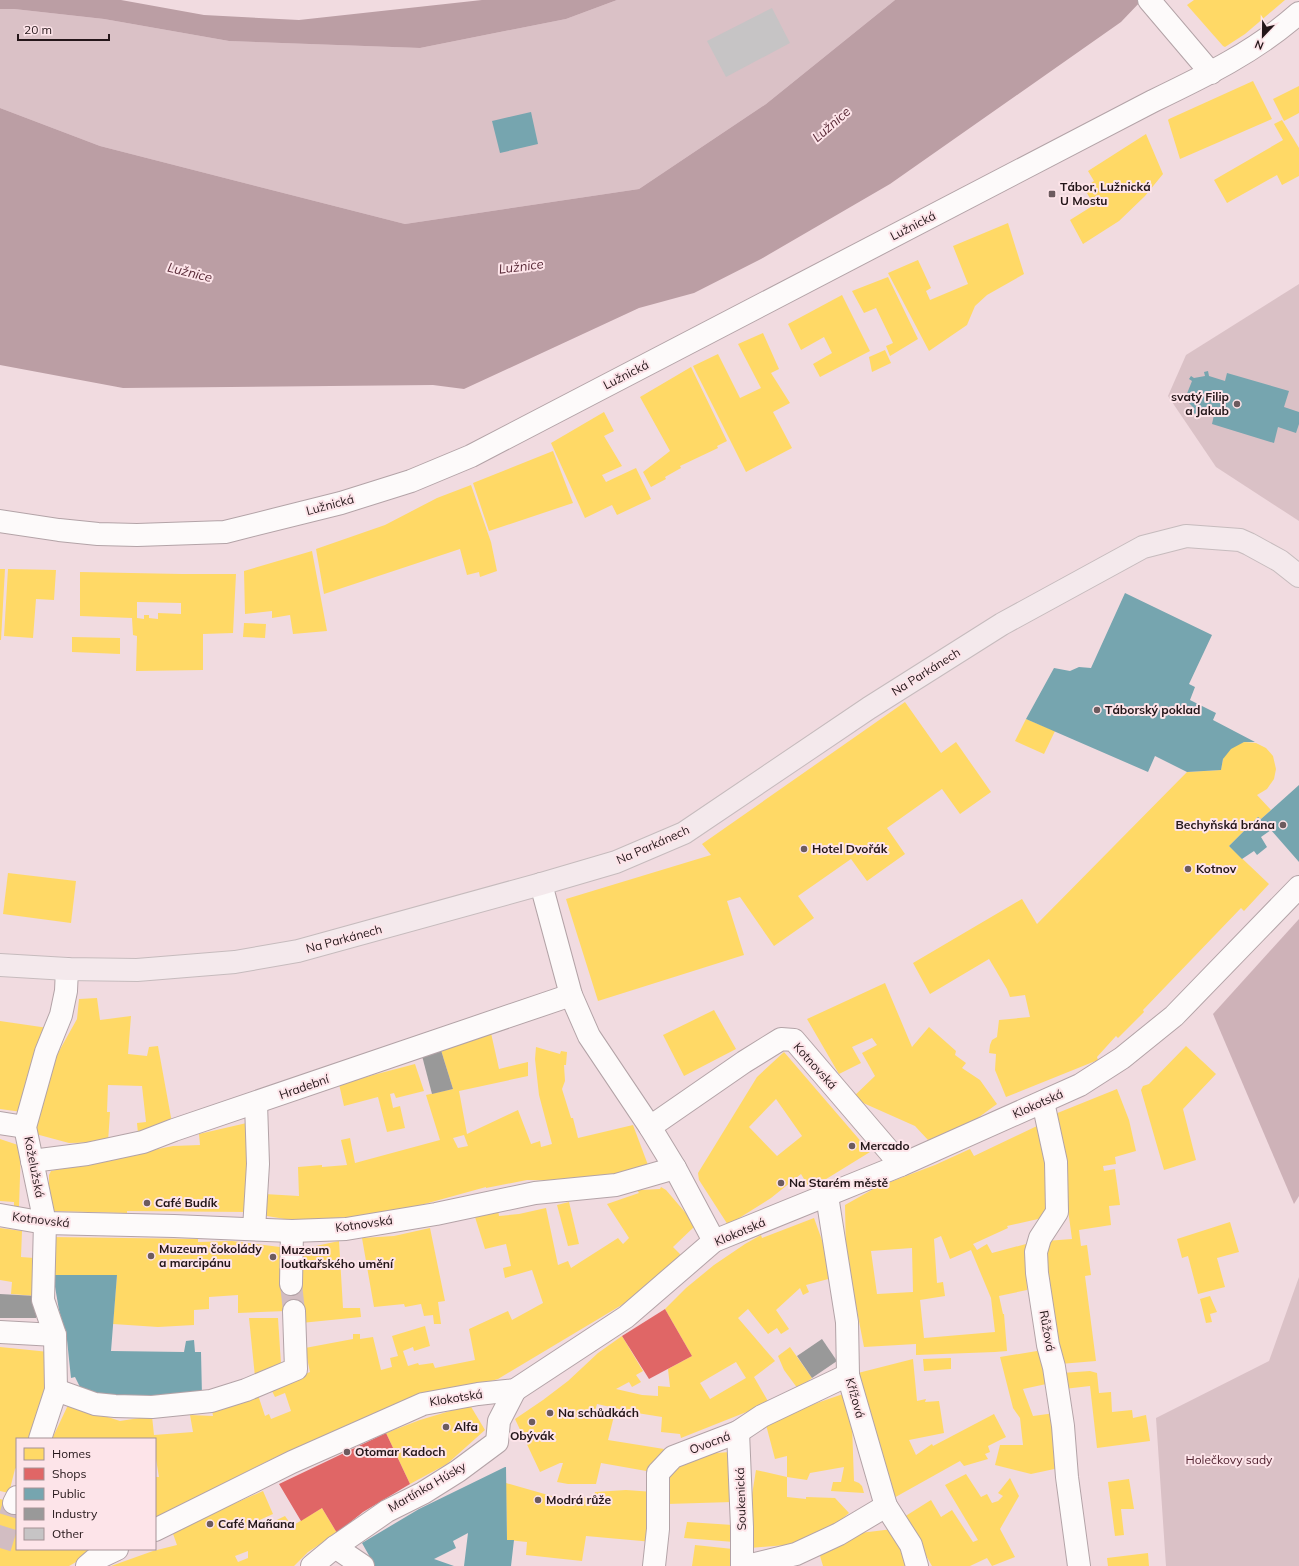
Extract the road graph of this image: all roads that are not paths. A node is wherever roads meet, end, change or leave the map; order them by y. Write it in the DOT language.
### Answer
graph roads {
  1 [pos="1154,6"];
  2 [pos="1299,13"];
  3 [pos="1211,73"];
  4 [pos="0,521"];
  5 [pos="1299,576"];
  6 [pos="541,884"];
  7 [pos="1299,887"];
  8 [pos="0,965"];
  9 [pos="68,969"];
  10 [pos="571,996"];
  11 [pos="1042,1102"];
  12 [pos="256,1103"];
  13 [pos="0,1123"];
  14 [pos="25,1127"];
  15 [pos="650,1127"];
  16 [pos="32,1161"];
  17 [pos="902,1165"];
  18 [pos="675,1168"];
  19 [pos="827,1196"];
  20 [pos="0,1215"];
  21 [pos="45,1223"];
  22 [pos="254,1230"];
  23 [pos="292,1231"];
  24 [pos="714,1241"];
  25 [pos="291,1284"];
  26 [pos="294,1311"];
  27 [pos="0,1332"];
  28 [pos="55,1335"];
  29 [pos="848,1376"];
  30 [pos="56,1390"];
  31 [pos="515,1390"];
  32 [pos="738,1432"];
  33 [pos="40,1438"];
  34 [pos="886,1506"];
  35 [pos="156,1530"];
  36 [pos="335,1546"];
  37 [pos="115,1550"];
  38 [pos="87,1566"];
  39 [pos="312,1566"];
  40 [pos="363,1566"];
  41 [pos="654,1566"];
  42 [pos="742,1566"];
  43 [pos="747,1566"];
  44 [pos="917,1566"];
  45 [pos="1079,1566"];
  1 -- 3 [label="street"];
  2 -- 3 [label="street, Lužnická"];
  3 -- 4 [label="street, Lužnická"];
  5 -- 6 [label="main road, Na Parkánech"];
  6 -- 9 [label="main road, Na Parkánech"];
  6 -- 10 [label="street"];
  7 -- 11 [label="street, Klokotská"];
  8 -- 9 [label="main road, Na Parkánech"];
  9 -- 14 [label="street, Koželužská"];
  10 -- 12 [label="street, Hradební"];
  10 -- 15 [label="street"];
  11 -- 17 [label="street, Klokotská"];
  11 -- 45 [label="street, Růžová"];
  12 -- 16 [label="street, Hradební"];
  12 -- 22 [label="street"];
  13 -- 14 [label="street"];
  14 -- 16 [label="street, Koželužská"];
  15 -- 17 [label="street, Kotnovská"];
  15 -- 18 [label="street"];
  16 -- 21 [label="street, Koželužská"];
  17 -- 19 [label="street, Klokotská"];
  18 -- 23 [label="street, Kotnovská"];
  18 -- 24 [label="street"];
  19 -- 24 [label="street, Klokotská"];
  19 -- 29 [label="street, Křížová"];
  20 -- 21 [label="street, Kotnovská"];
  21 -- 22 [label="street, Kotnovská"];
  21 -- 28 [label="street, Koželužská"];
  22 -- 23 [label="street, Kotnovská"];
  23 -- 25 [label="street"];
  24 -- 31 [label="street, Klokotská"];
  26 -- 30 [label="street"];
  27 -- 28 [label="street"];
  28 -- 30 [label="street, Koželužská"];
  29 -- 32 [label="street, Ovocná"];
  29 -- 34 [label="street, Křížová"];
  30 -- 33 [label="street, Koželužská"];
  31 -- 35 [label="street, Klokotská"];
  31 -- 36 [label="street, Martínka Húsky"];
  32 -- 41 [label="street, Ovocná"];
  32 -- 42 [label="street, Soukenická"];
  34 -- 43 [label="street"];
  34 -- 44 [label="street, Křížová"];
  36 -- 39 [label="street, Martínka Húsky"];
  36 -- 40 [label="street"];
  37 -- 38 [label="street"];
}
